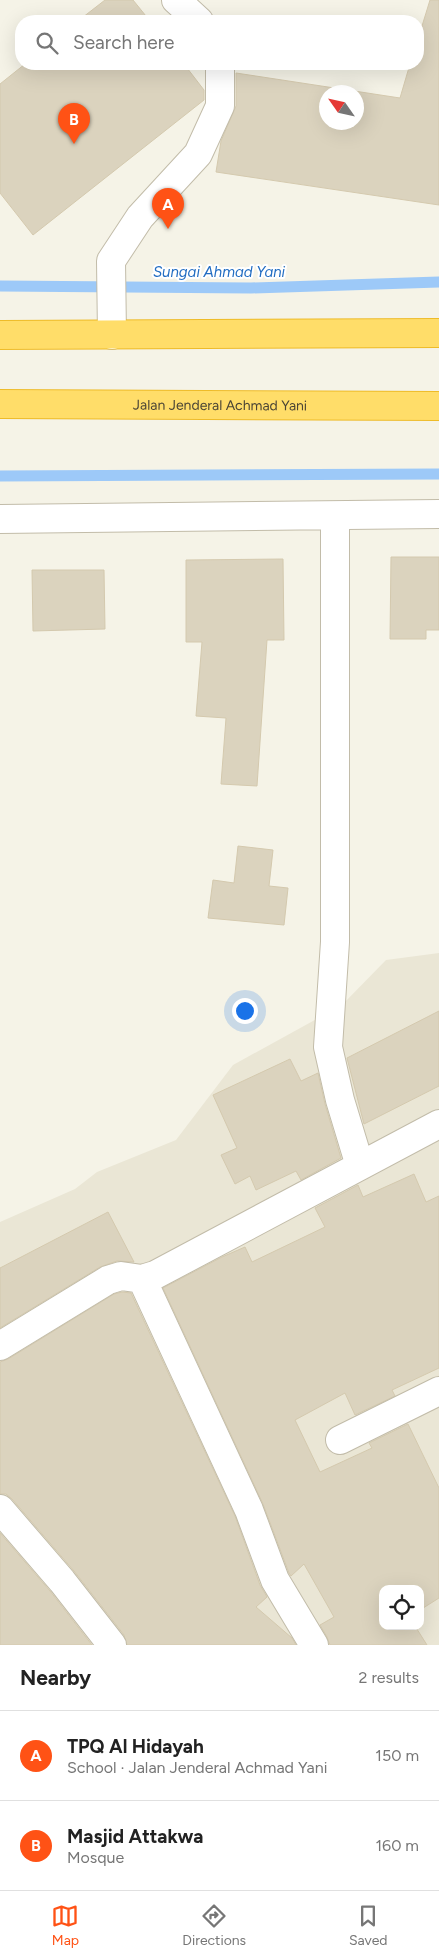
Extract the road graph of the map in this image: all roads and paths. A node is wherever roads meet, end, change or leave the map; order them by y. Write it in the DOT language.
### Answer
graph roads {
  1 [pos="176,0"];
  2 [pos="192,15"];
  3 [pos="220,70"];
  4 [pos="439,333"];
  5 [pos="0,335"];
  6 [pos="112,335"];
  7 [pos="0,404"];
  8 [pos="439,406"];
  9 [pos="439,514"];
  10 [pos="335,517"];
  11 [pos="0,519"];
  12 [pos="439,1124"];
  13 [pos="360,1166"];
  14 [pos="142,1279"];
  15 [pos="0,1346"];
  16 [pos="439,1391"];
  17 [pos="340,1440"];
  18 [pos="0,1509"];
  19 [pos="112,1645"];
  20 [pos="314,1645"];
  1 -- 2 [label="street"];
  3 -- 6 [label="street"];
  4 -- 6 [label="highway"];
  5 -- 6 [label="highway"];
  7 -- 8 [label="highway, Jalan Jenderal Achmad Yani"];
  9 -- 10 [label="street"];
  10 -- 11 [label="street"];
  10 -- 13 [label="street"];
  12 -- 13 [label="street"];
  13 -- 14 [label="street"];
  14 -- 15 [label="street"];
  14 -- 20 [label="street"];
  16 -- 17 [label="street"];
  18 -- 19 [label="street"];
}
